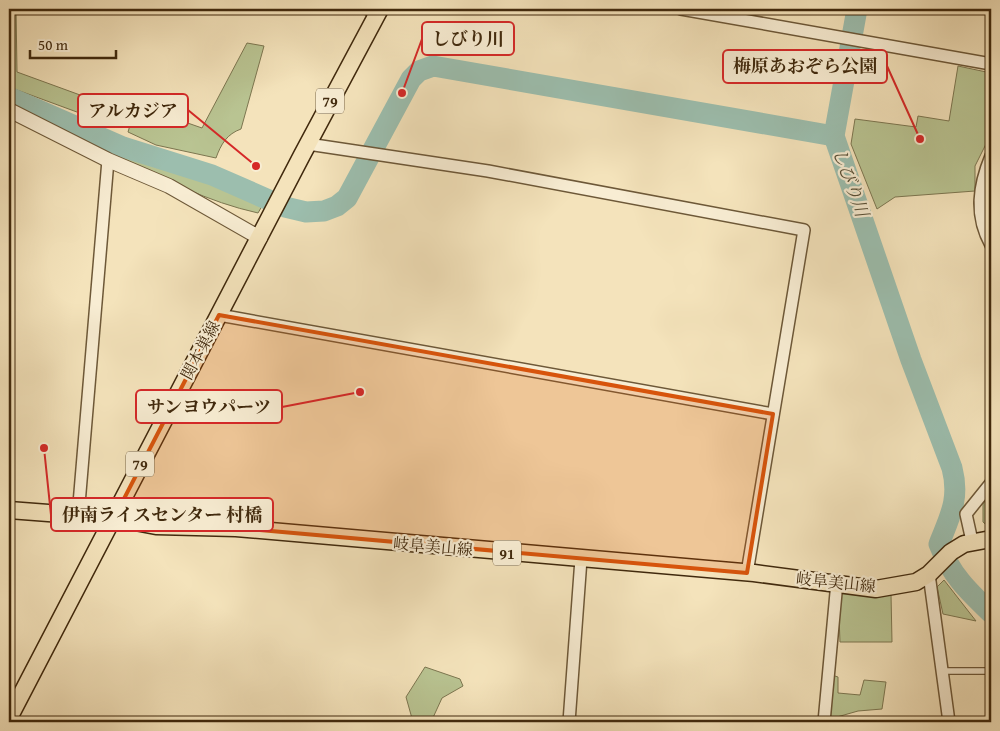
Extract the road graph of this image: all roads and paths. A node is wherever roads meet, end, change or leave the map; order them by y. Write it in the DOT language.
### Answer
graph roads {
  1 [pos="681,9"];
  2 [pos="372,12"];
  3 [pos="991,64"];
  4 [pos="9,110"];
  5 [pos="308,144"];
  6 [pos="991,156"];
  7 [pos="108,160"];
  8 [pos="260,238"];
  9 [pos="991,245"];
  10 [pos="219,316"];
  11 [pos="774,414"];
  12 [pos="991,482"];
  13 [pos="9,510"];
  14 [pos="78,516"];
  15 [pos="114,518"];
  16 [pos="991,539"];
  17 [pos="972,541"];
  18 [pos="581,559"];
  19 [pos="747,573"];
  20 [pos="929,574"];
  21 [pos="837,582"];
  22 [pos="942,671"];
  23 [pos="991,671"];
  24 [pos="9,718"];
  25 [pos="570,722"];
  26 [pos="824,722"];
  27 [pos="949,722"];
  1 -- 3 [label="street"];
  2 -- 5 [label="main road, 関本巣線 / 79"];
  4 -- 7 [label="street"];
  5 -- 8 [label="main road, 関本巣線 / 79"];
  5 -- 11 [label="street"];
  6 -- 9 [label="street"];
  7 -- 8 [label="street"];
  7 -- 14 [label="street"];
  8 -- 10 [label="main road, 関本巣線 / 79"];
  10 -- 11 [label="street"];
  10 -- 15 [label="main road, 関本巣線 / 79"];
  11 -- 19 [label="street"];
  12 -- 17 [label="street"];
  13 -- 14 [label="main road, 岐阜美山線 / 91"];
  14 -- 15 [label="main road, 岐阜美山線 / 91"];
  15 -- 18 [label="main road, 岐阜美山線 / 91"];
  15 -- 24 [label="main road, 関本巣線 / 79"];
  16 -- 17 [label="main road, 岐阜美山線 / 91"];
  17 -- 20 [label="main road, 岐阜美山線 / 91"];
  18 -- 19 [label="main road, 岐阜美山線 / 91"];
  18 -- 25 [label="street"];
  19 -- 21 [label="main road, 岐阜美山線 / 91"];
  20 -- 21 [label="main road, 岐阜美山線 / 91"];
  20 -- 22 [label="street"];
  21 -- 26 [label="street"];
  22 -- 23 [label="lane"];
  22 -- 27 [label="street"];
}
